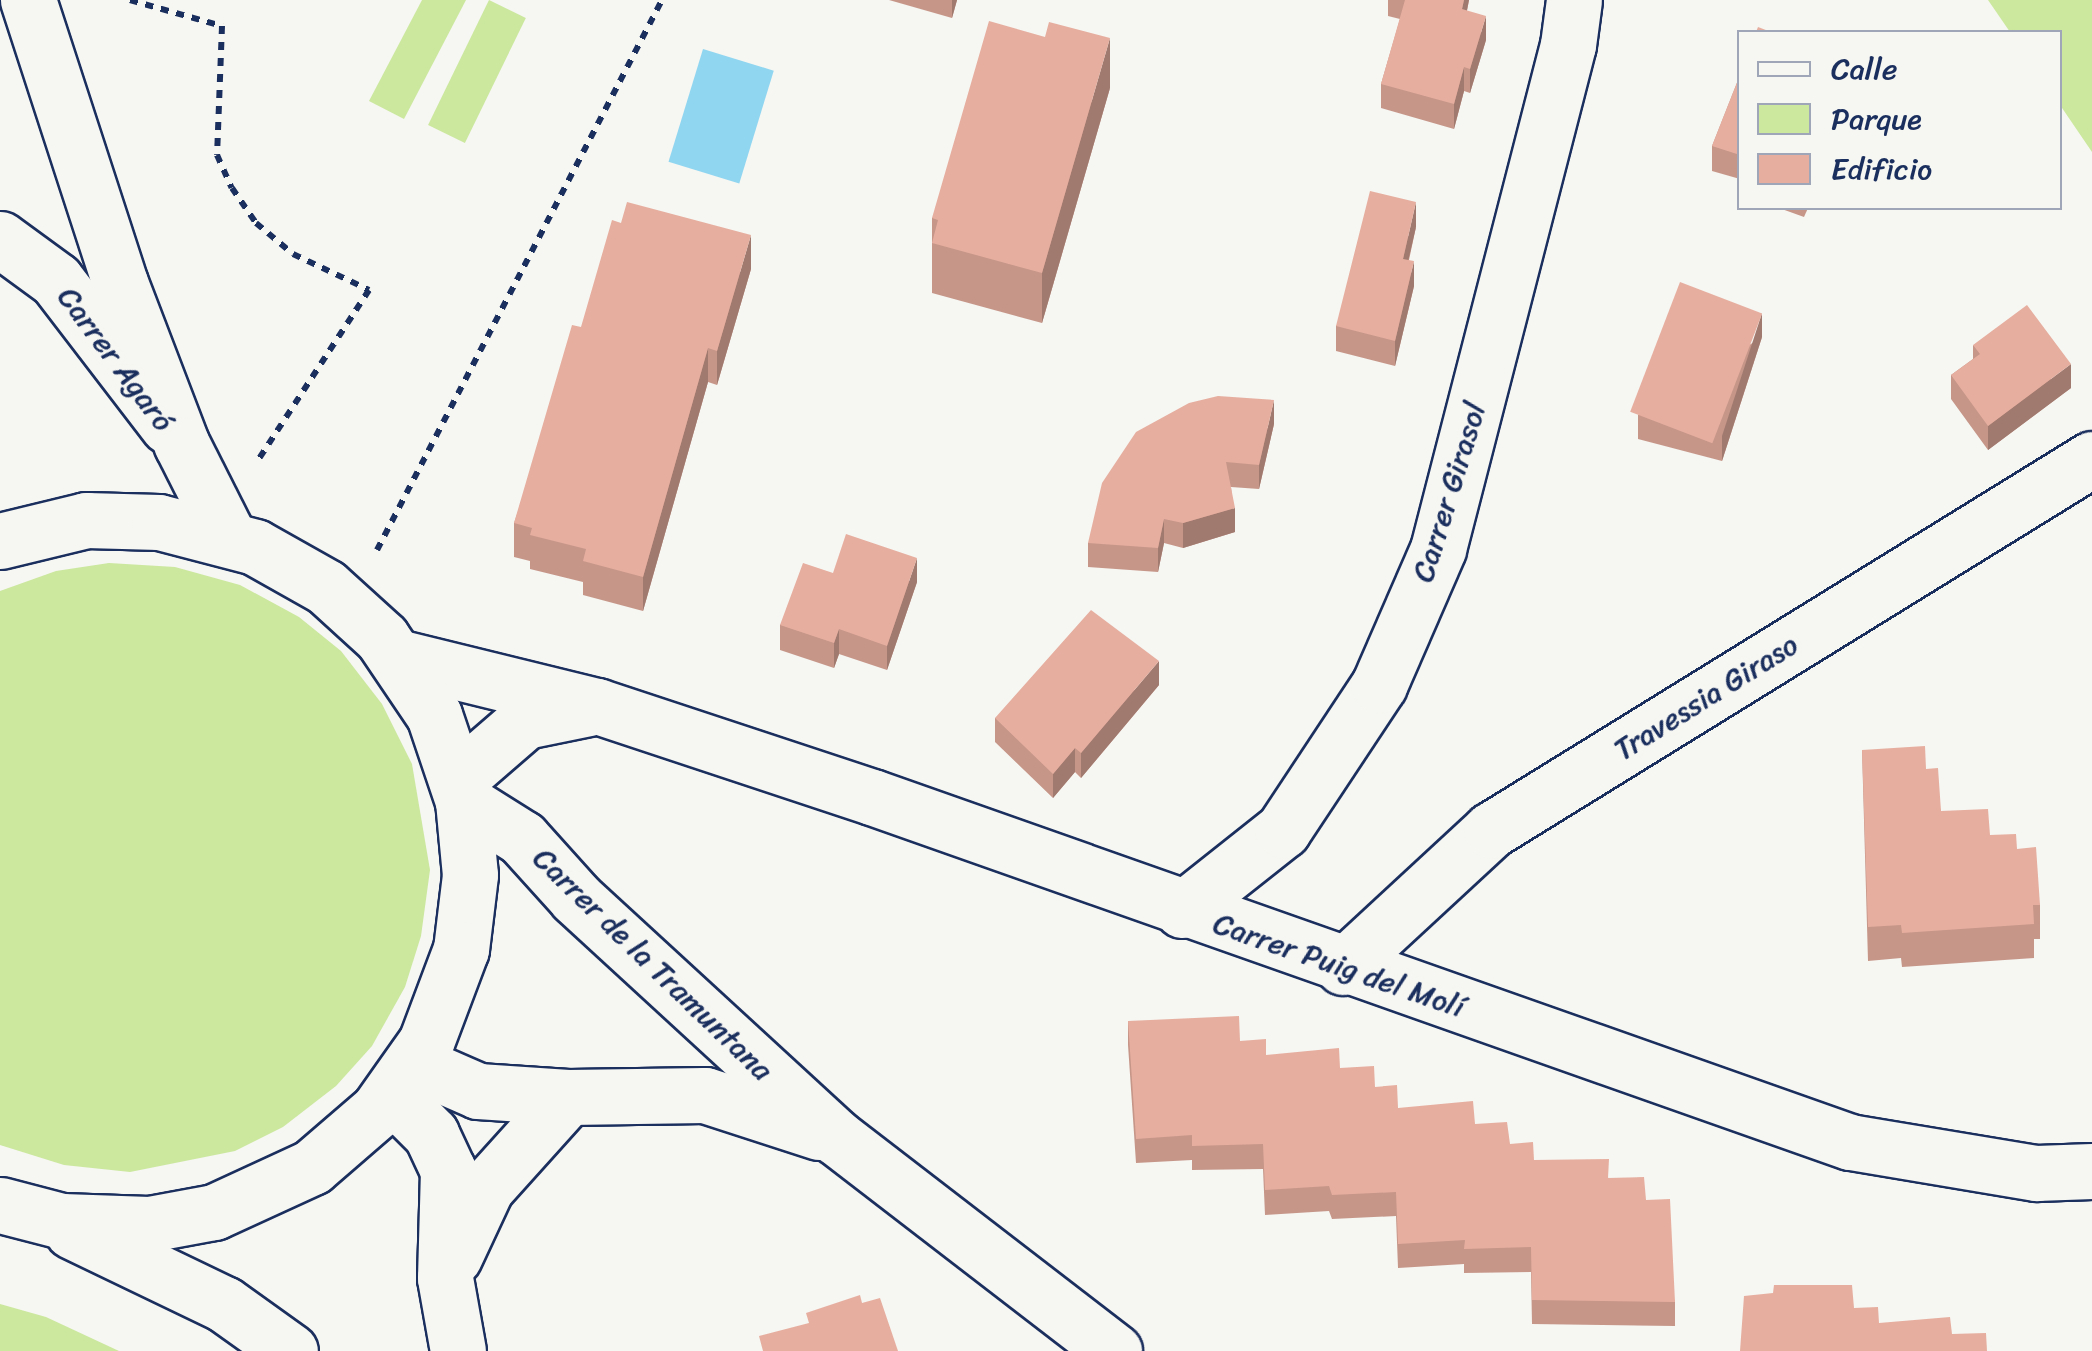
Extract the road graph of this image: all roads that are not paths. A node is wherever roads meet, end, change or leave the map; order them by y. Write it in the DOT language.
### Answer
graph roads {
  1 [pos="28,0"];
  2 [pos="1574,0"];
  3 [pos="53,26"];
  4 [pos="0,239"];
  5 [pos="182,445"];
  6 [pos="2092,458"];
  7 [pos="225,528"];
  8 [pos="0,541"];
  9 [pos="398,656"];
  10 [pos="597,706"];
  11 [pos="461,790"];
  12 [pos="1182,910"];
  13 [pos="1343,967"];
  14 [pos="403,1078"];
  15 [pos="568,1097"];
  16 [pos="836,1137"];
  17 [pos="2092,1171"];
  18 [pos="21,1211"];
  19 [pos="444,1278"];
  20 [pos="290,1351"];
  21 [pos="458,1351"];
  22 [pos="1114,1351"];
  1 -- 3 [label="street"];
  2 -- 12 [label="street, Carrer Girasol"];
  3 -- 5 [label="street"];
  4 -- 5 [label="street, Carrer Agaró"];
  5 -- 7 [label="street"];
  6 -- 13 [label="street, Travessia Giraso"];
  7 -- 8 [label="street"];
  7 -- 9 [label="street"];
  9 -- 10 [label="street"];
  9 -- 11 [label="street"];
  10 -- 11 [label="street"];
  10 -- 12 [label="street, Carrer Puig del Molí"];
  11 -- 14 [label="street"];
  11 -- 16 [label="street, Carrer de la Tramuntana"];
  12 -- 13 [label="street, Carrer Puig del Molí"];
  13 -- 17 [label="street, Carrer Puig del Molí"];
  14 -- 15 [label="street, Carrer de la Tramuntana"];
  14 -- 18 [label="street"];
  14 -- 19 [label="street"];
  15 -- 16 [label="street, Carrer de la Tramuntana"];
  15 -- 19 [label="street"];
  16 -- 22 [label="street, Carrer de la Tramuntana"];
  18 -- 20 [label="street"];
  19 -- 21 [label="street"];
}
